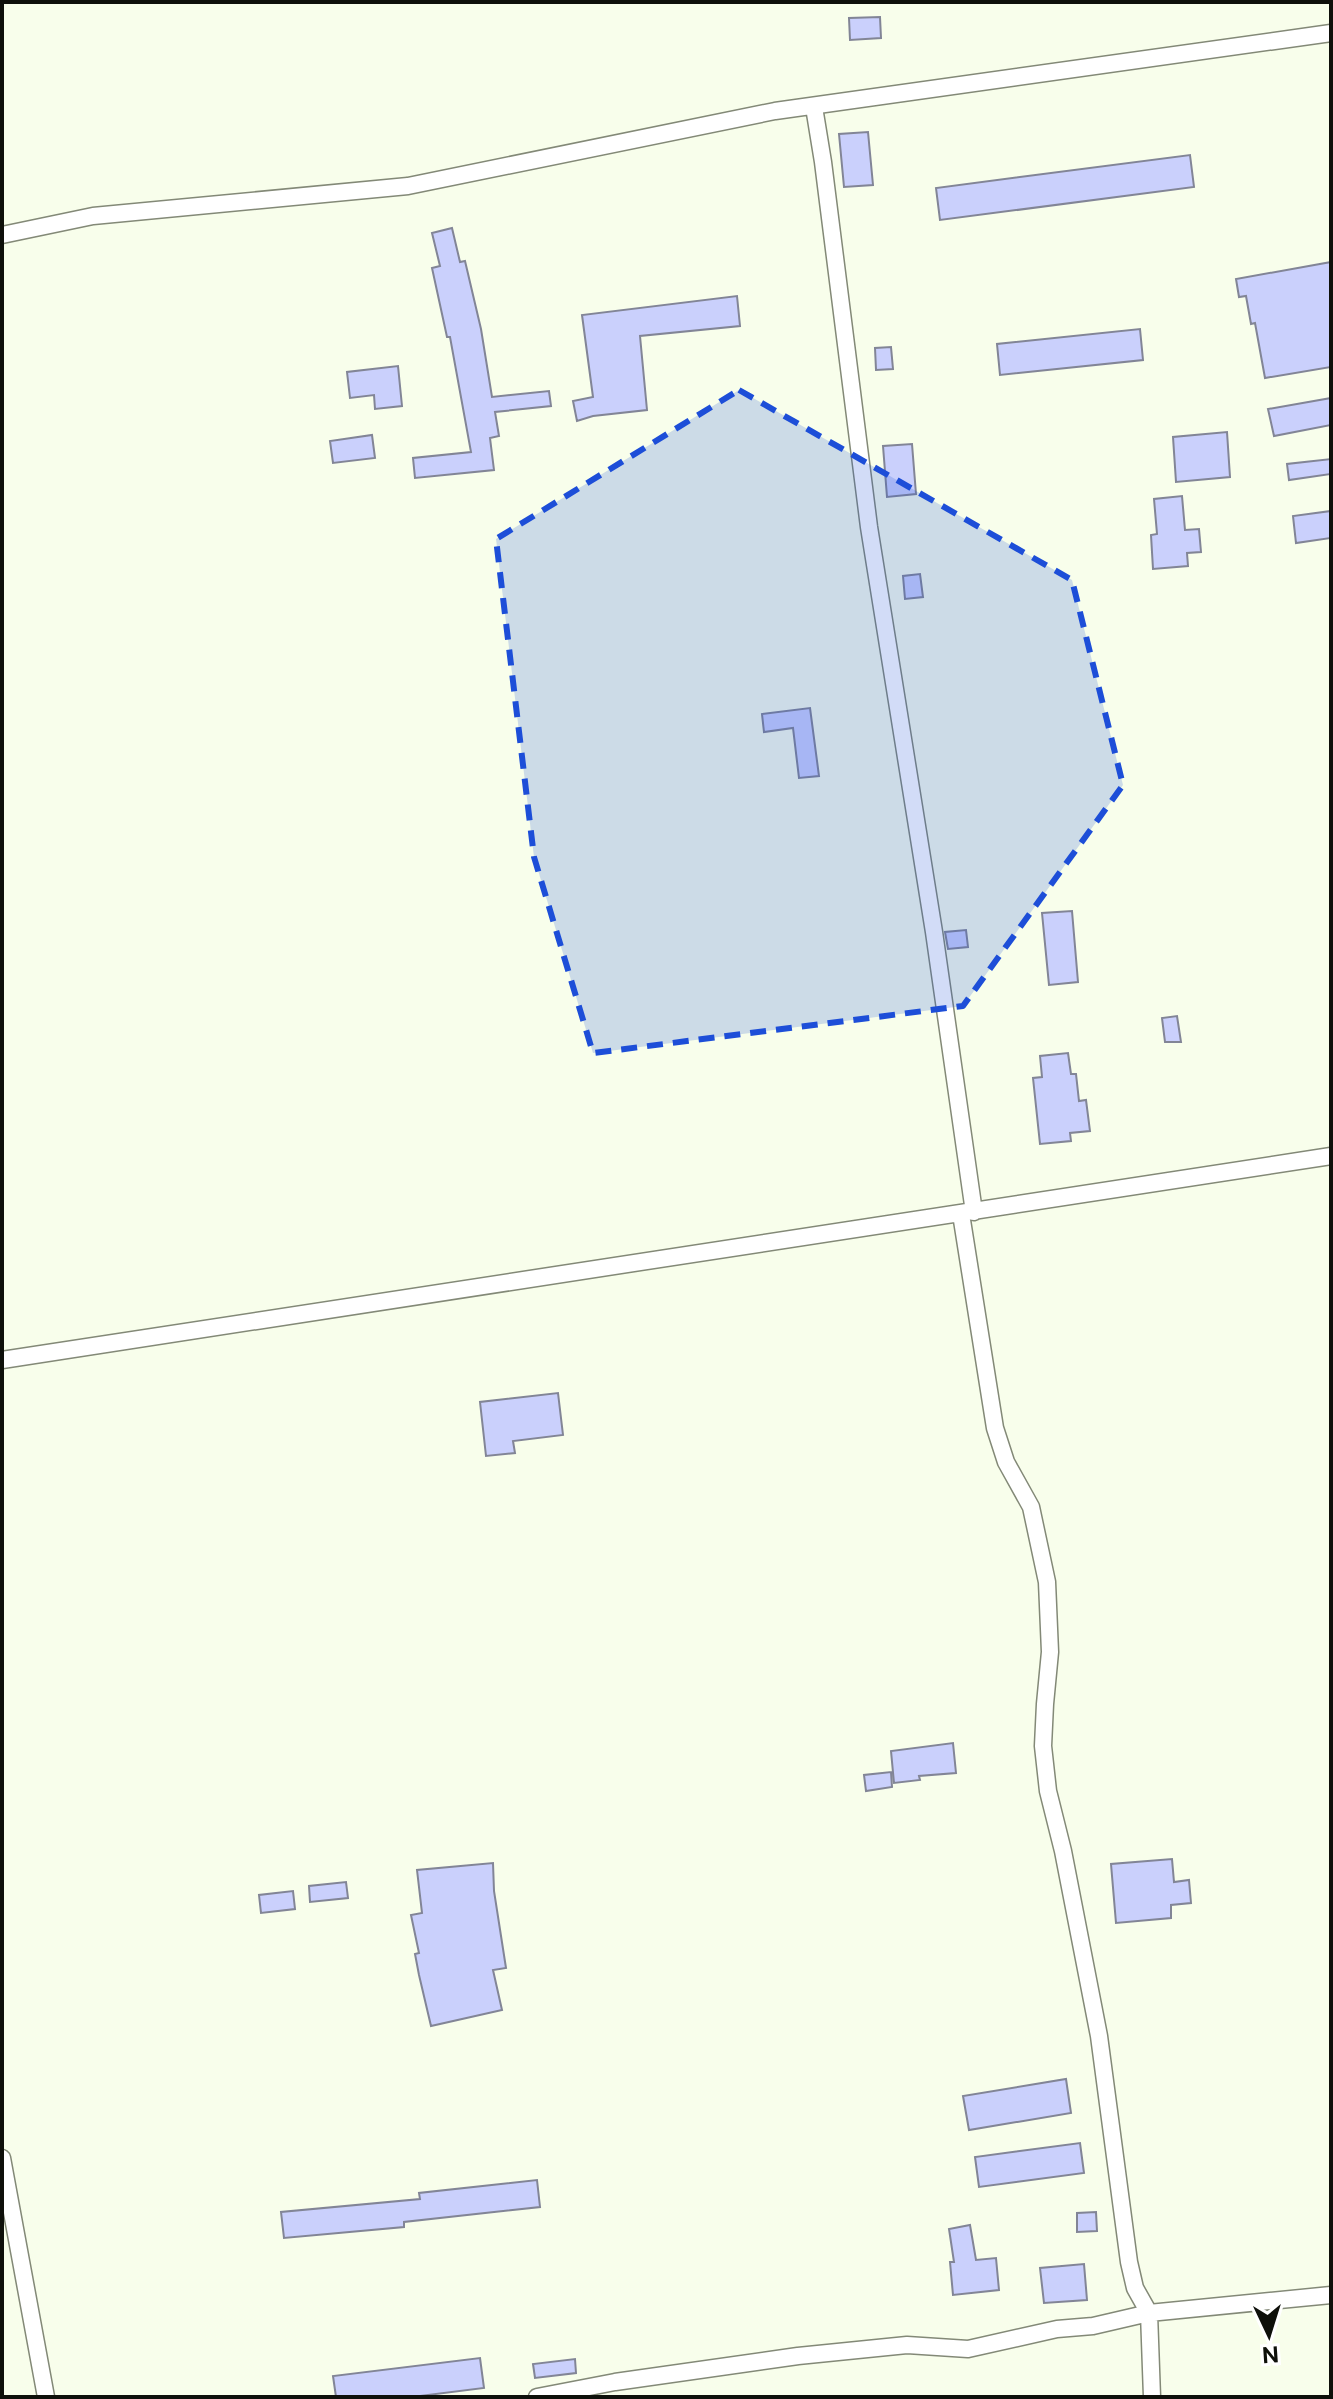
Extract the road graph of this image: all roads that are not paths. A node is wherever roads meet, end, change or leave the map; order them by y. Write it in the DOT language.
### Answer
graph roads {
  1 [pos="1331,33"];
  2 [pos="814,107"];
  3 [pos="2,235"];
  4 [pos="1331,1156"];
  5 [pos="968,1213"];
  6 [pos="2,1360"];
  7 [pos="2,2158"];
  8 [pos="1331,2295"];
  9 [pos="1149,2313"];
  10 [pos="46,2397"];
  11 [pos="537,2397"];
  12 [pos="1152,2397"];
  1 -- 2 [label="street"];
  2 -- 3 [label="street"];
  2 -- 5 [label="street"];
  4 -- 5 [label="street"];
  5 -- 6 [label="street"];
  5 -- 9 [label="street"];
  7 -- 10 [label="street"];
  8 -- 9 [label="street"];
  9 -- 11 [label="street"];
  9 -- 12 [label="street"];
}
